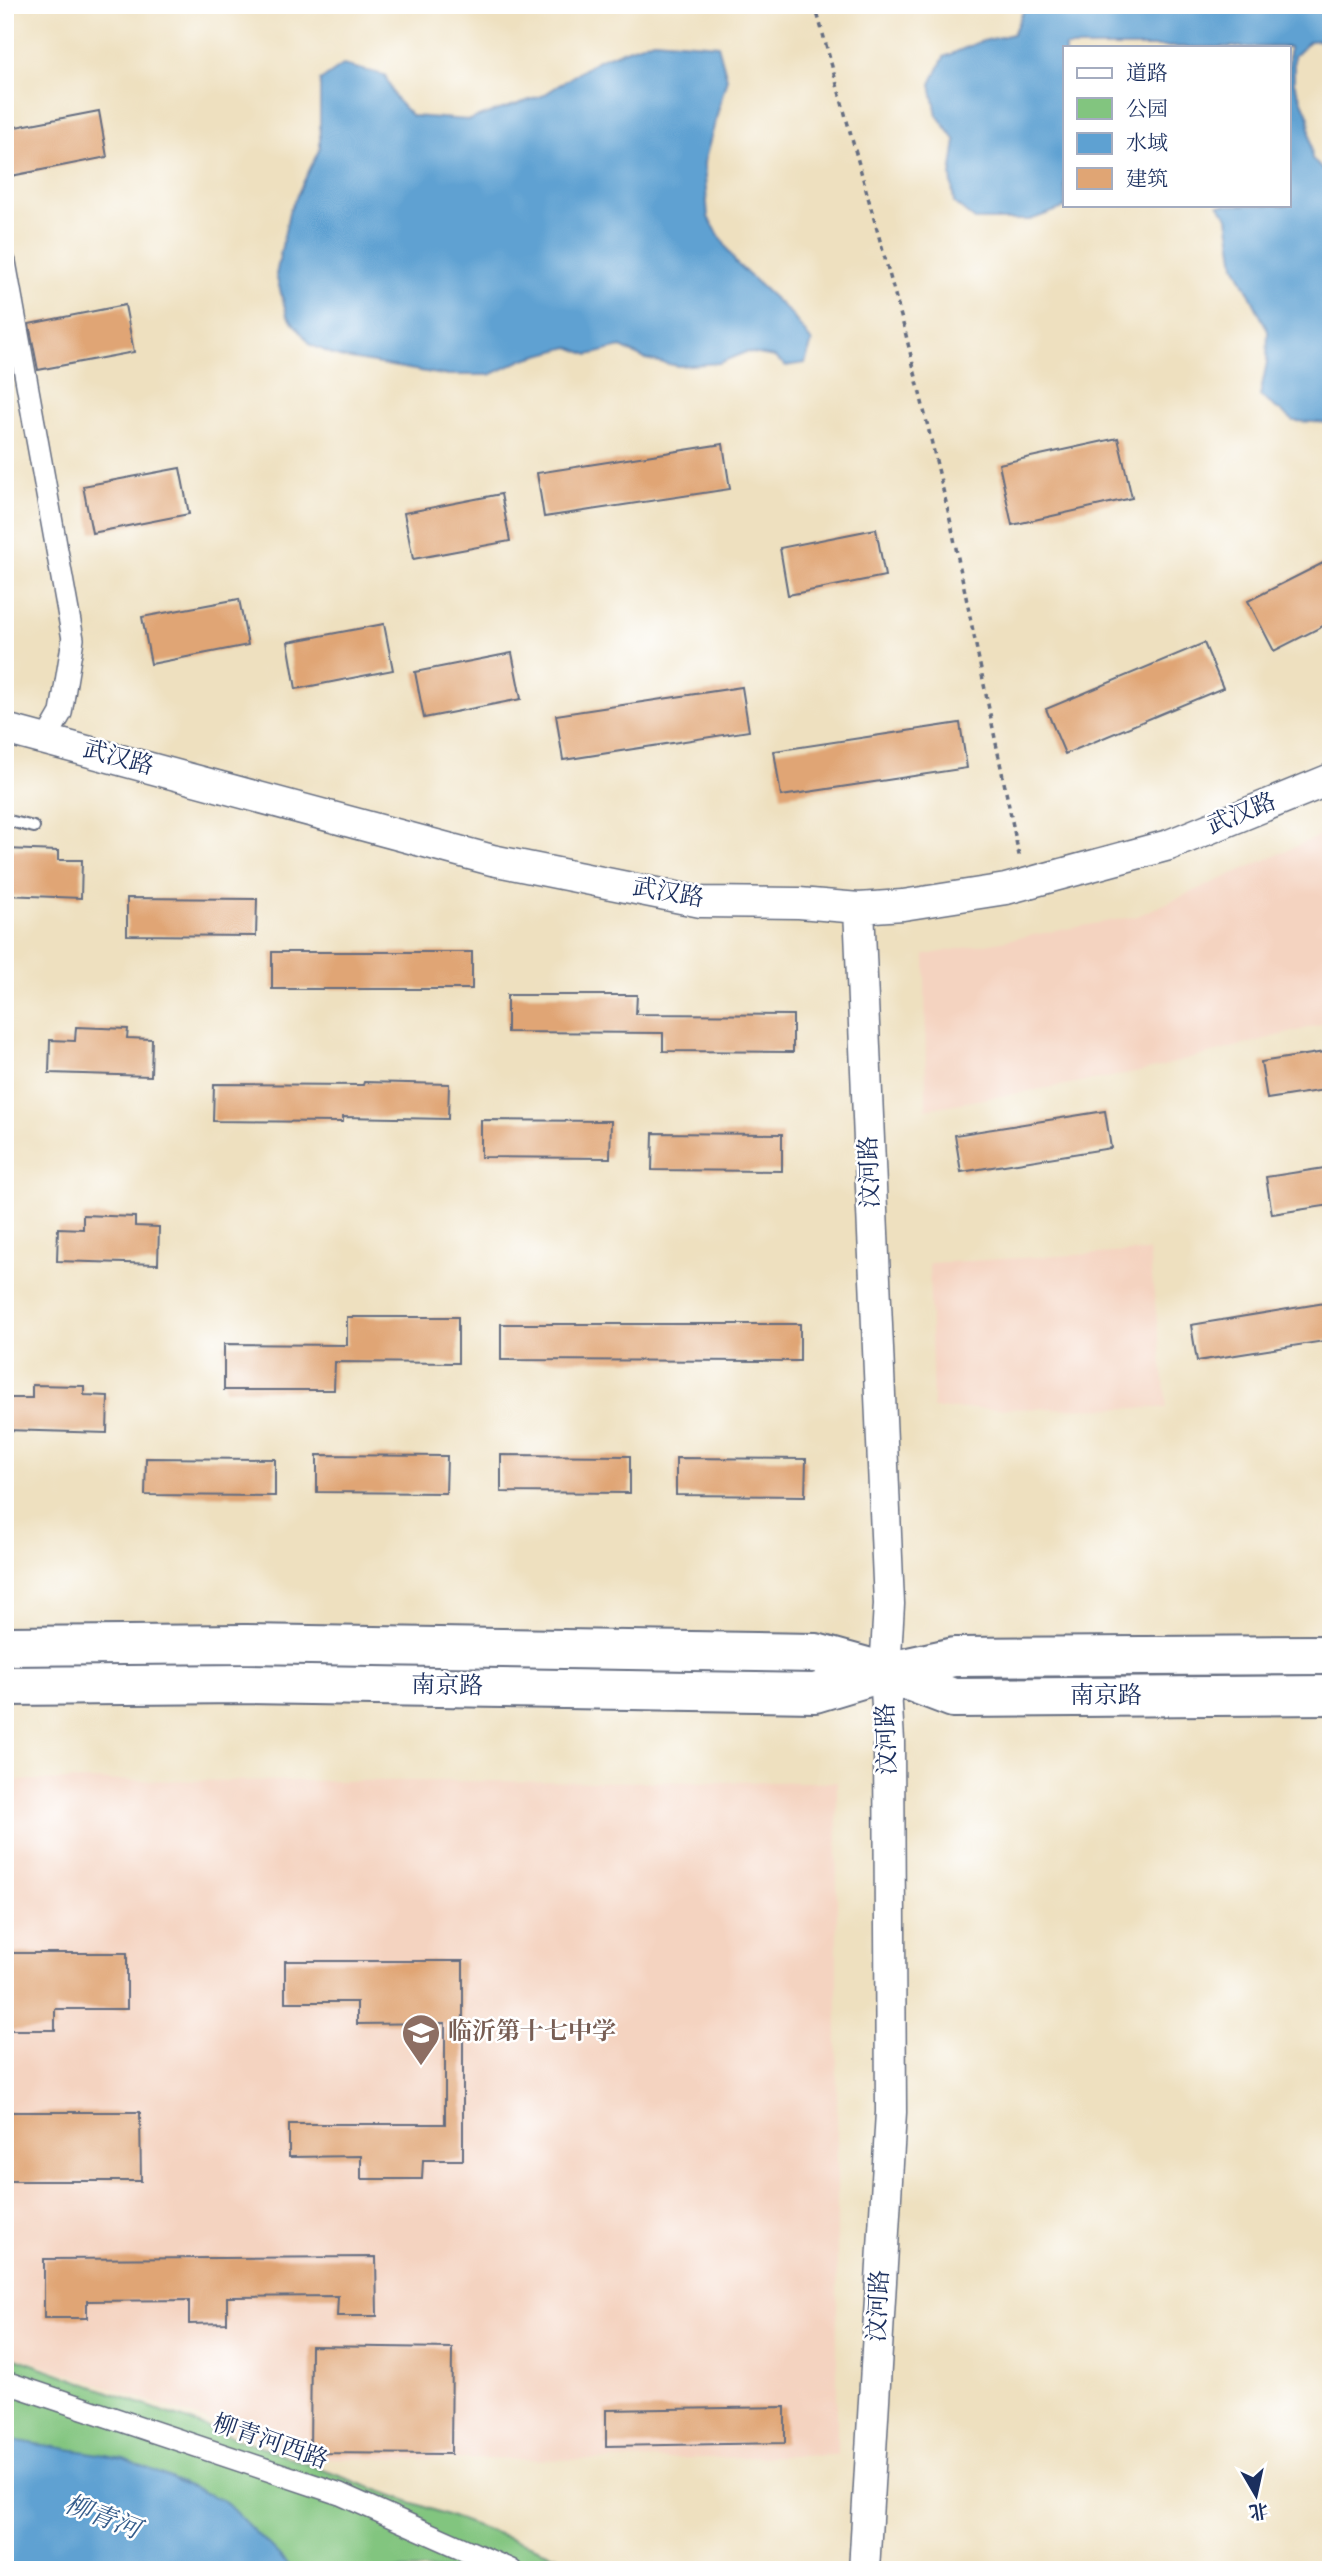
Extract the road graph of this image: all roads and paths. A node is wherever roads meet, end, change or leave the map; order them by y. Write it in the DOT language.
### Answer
graph roads {
  1 [pos="815,5"];
  2 [pos="5,262"];
  3 [pos="5,729"];
  4 [pos="46,739"];
  5 [pos="1331,779"];
  6 [pos="5,820"];
  7 [pos="34,827"];
  8 [pos="1020,861"];
  9 [pos="859,908"];
  10 [pos="5,1646"];
  11 [pos="1331,1655"];
  12 [pos="885,1672"];
  13 [pos="5,1686"];
  14 [pos="1331,1695"];
  15 [pos="5,2382"];
  16 [pos="511,2570"];
  17 [pos="864,2570"];
  1 -- 8 [label="path"];
  2 -- 4 [label="street"];
  3 -- 4 [label="street, 武汉路"];
  4 -- 9 [label="street, 武汉路"];
  5 -- 9 [label="street, 武汉路"];
  6 -- 7 [label="lane"];
  9 -- 12 [label="street, 汶河路"];
  10 -- 12 [label="highway, 南京路"];
  11 -- 12 [label="highway, 南京路"];
  12 -- 13 [label="highway, 南京路"];
  12 -- 14 [label="highway, 南京路"];
  12 -- 17 [label="street, 汶河路"];
  15 -- 16 [label="street, 柳青河西路"];
}
